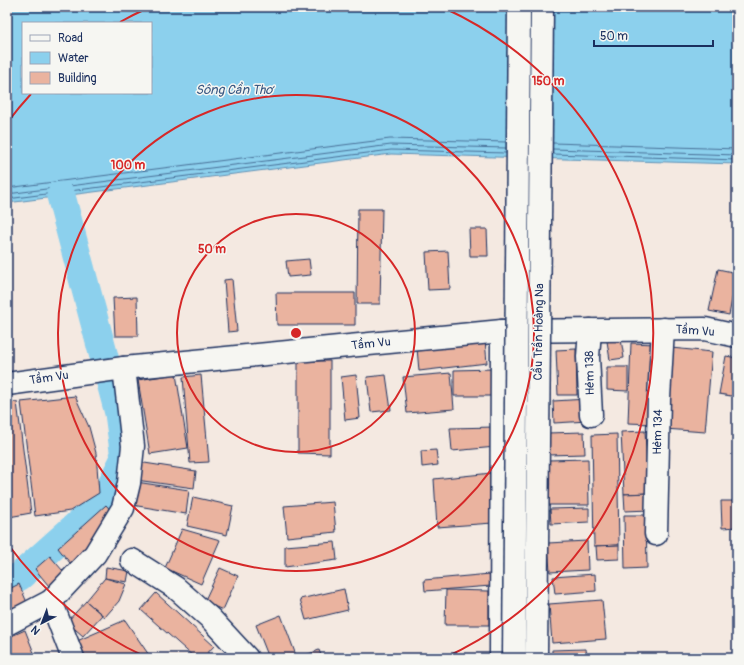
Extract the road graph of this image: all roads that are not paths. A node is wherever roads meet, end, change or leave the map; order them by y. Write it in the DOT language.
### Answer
graph roads {
  1 [pos="519,7"];
  2 [pos="542,7"];
  3 [pos="663,329"];
  4 [pos="546,330"];
  5 [pos="590,330"];
  6 [pos="502,331"];
  7 [pos="737,336"];
  8 [pos="124,368"];
  9 [pos="7,384"];
  10 [pos="591,415"];
  11 [pos="656,534"];
  12 [pos="132,560"];
  13 [pos="51,601"];
  14 [pos="7,624"];
  15 [pos="73,658"];
  16 [pos="247,658"];
  17 [pos="501,658"];
  18 [pos="514,658"];
  19 [pos="536,658"];
  20 [pos="545,658"];
  1 -- 18 [label="main road, Cầu Trần Hoàng Na, bridge"];
  2 -- 19 [label="main road, Cầu Trần Hoàng Na, bridge"];
  3 -- 5 [label="main road, Tầm Vu"];
  3 -- 7 [label="main road, Tầm Vu"];
  3 -- 11 [label="main road, Hẻm 134"];
  4 -- 5 [label="main road, Tầm Vu"];
  4 -- 6 [label="main road, Tầm Vu"];
  4 -- 20 [label="main road"];
  5 -- 10 [label="main road, Hẻm 138"];
  6 -- 8 [label="main road, Tầm Vu"];
  6 -- 17 [label="main road"];
  8 -- 9 [label="main road, Tầm Vu"];
  8 -- 13 [label="main road"];
  12 -- 16 [label="main road"];
  13 -- 14 [label="main road"];
  13 -- 15 [label="main road"];
}
